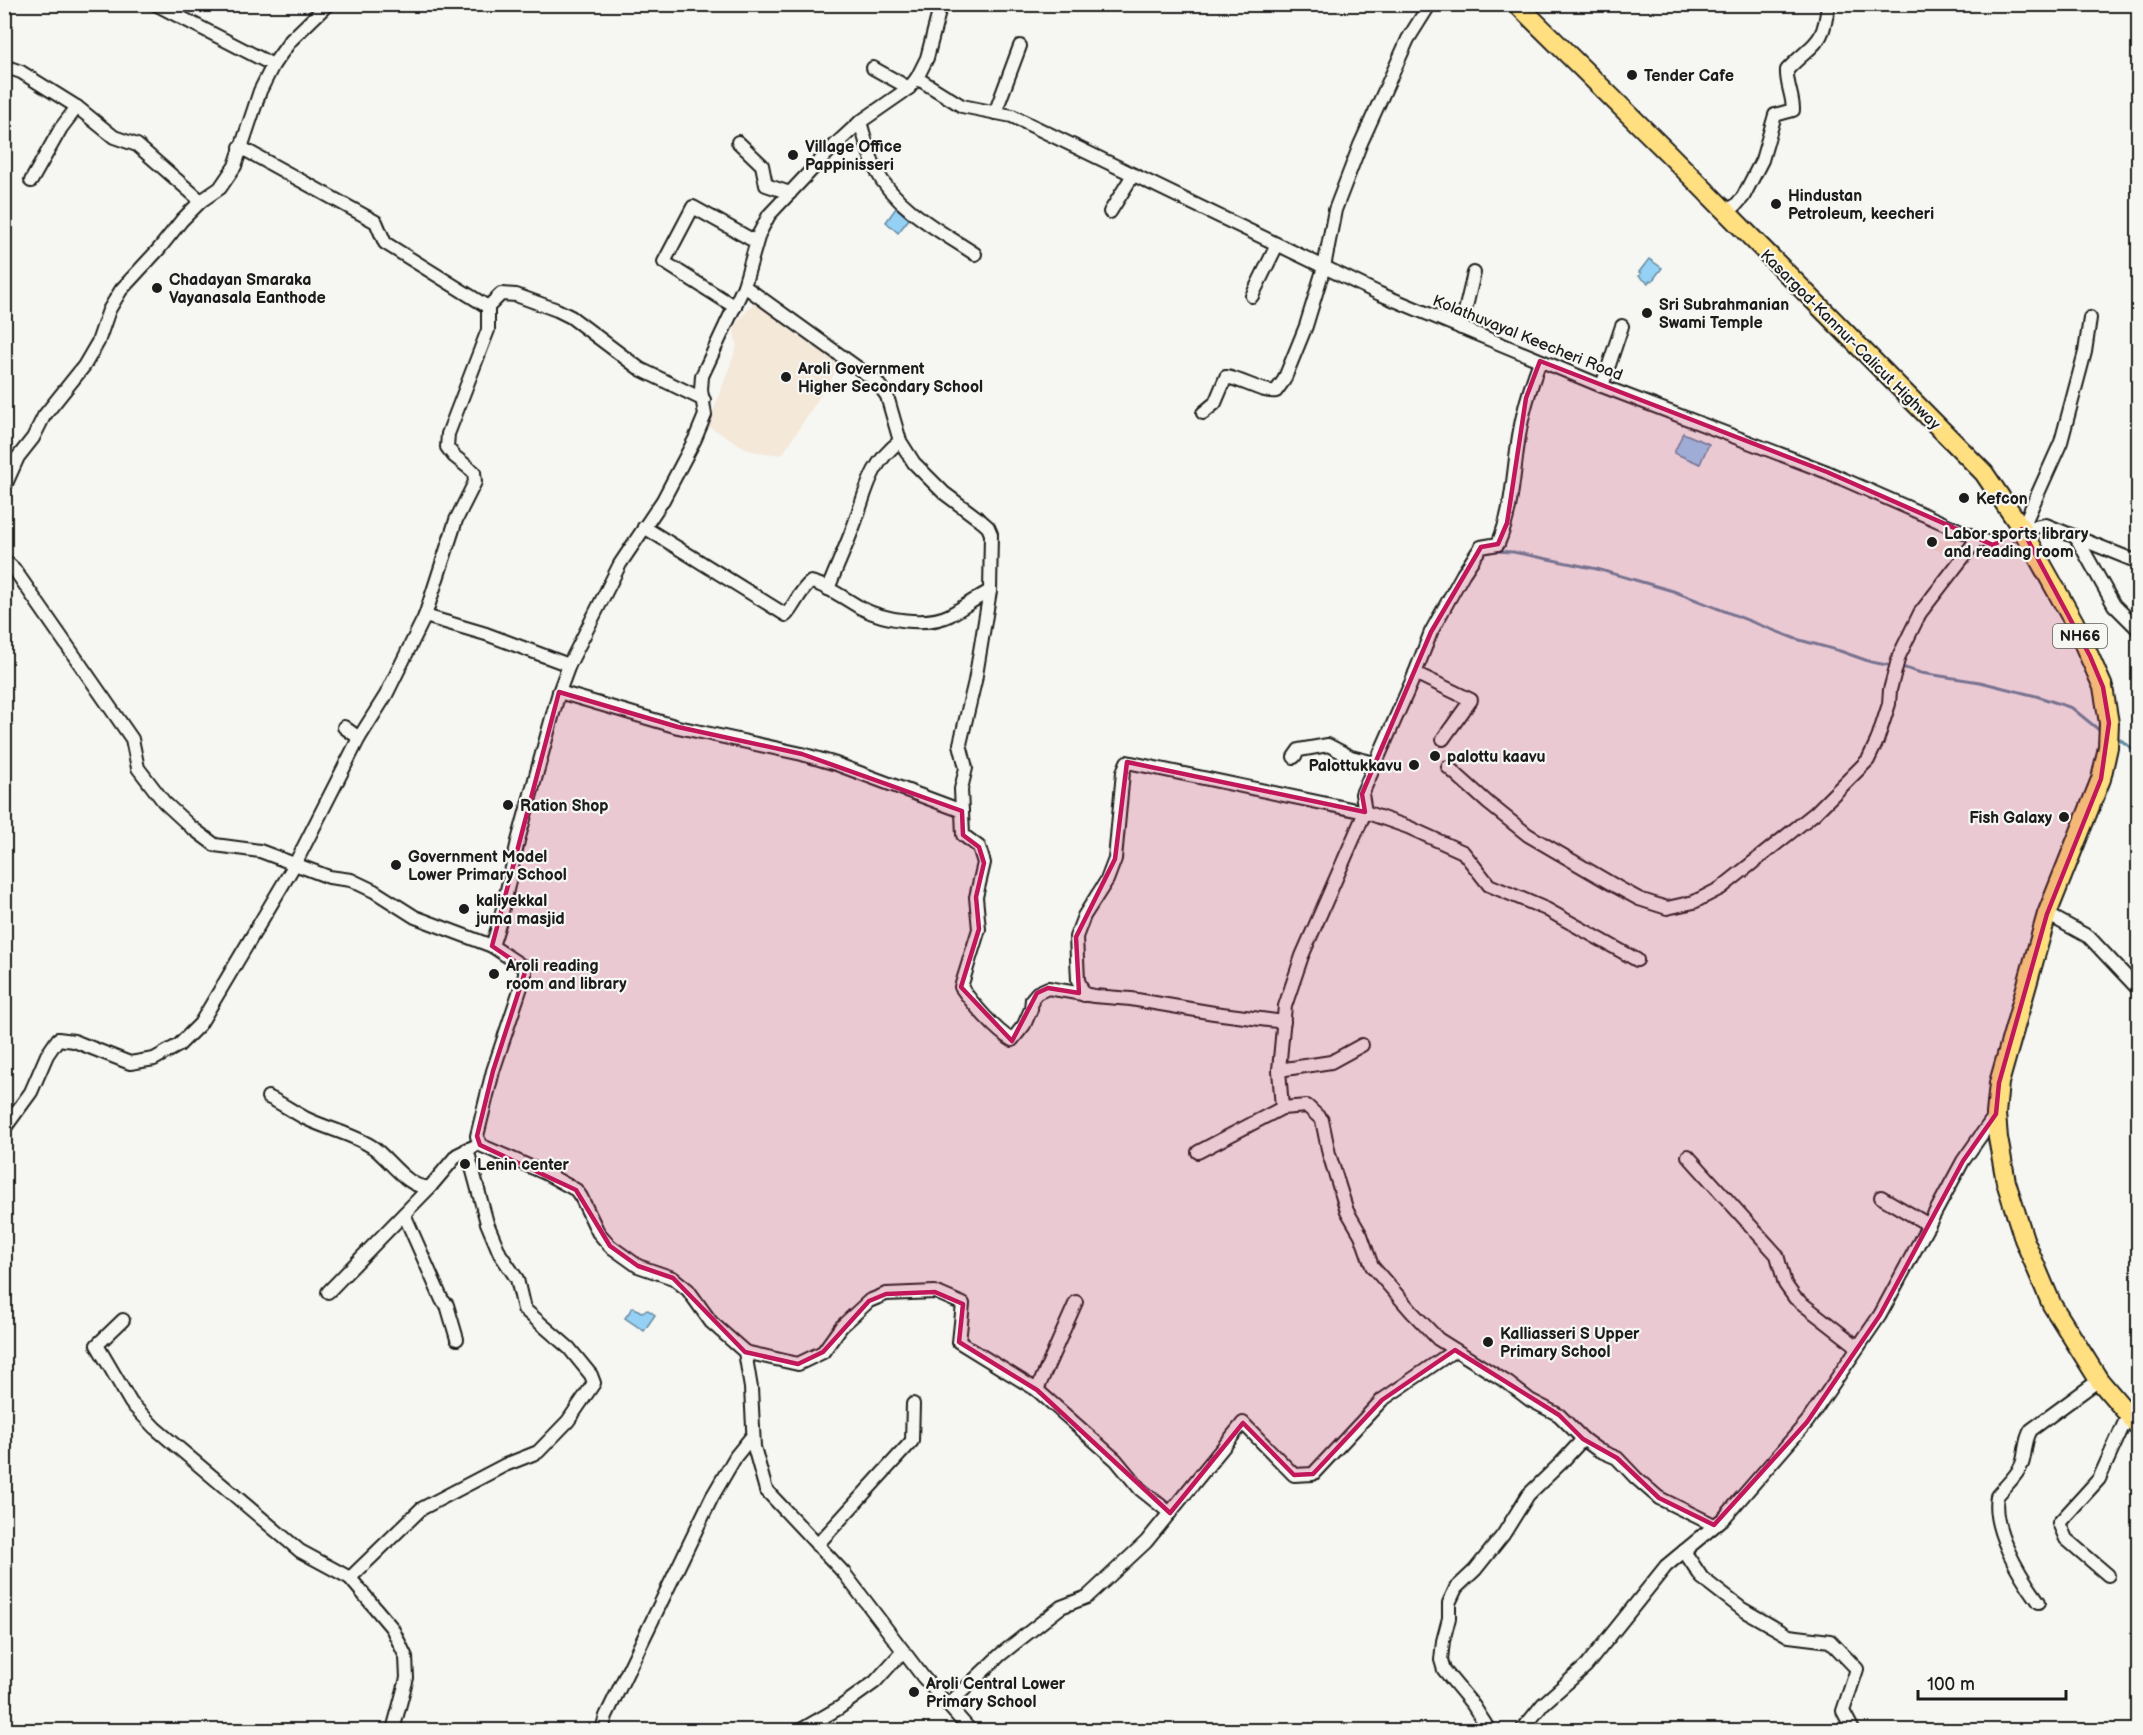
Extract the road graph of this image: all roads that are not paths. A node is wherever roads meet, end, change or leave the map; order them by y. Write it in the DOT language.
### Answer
graph roads {
  1 [pos="155,4"];
  2 [pos="328,4"];
  3 [pos="941,4"];
  4 [pos="1430,4"];
  5 [pos="1517,4"];
  6 [pos="1828,4"];
  7 [pos="1020,46"];
  8 [pos="273,65"];
  9 [pos="4,66"];
  10 [pos="873,68"];
  11 [pos="913,83"];
  12 [pos="77,107"];
  13 [pos="995,113"];
  14 [pos="860,122"];
  15 [pos="738,142"];
  16 [pos="240,147"];
  17 [pos="1133,175"];
  18 [pos="32,181"];
  19 [pos="790,193"];
  20 [pos="201,201"];
  21 [pos="1724,211"];
  22 [pos="1110,212"];
  23 [pos="756,242"];
  24 [pos="1277,245"];
  25 [pos="975,254"];
  26 [pos="1324,267"];
  27 [pos="1474,273"];
  28 [pos="744,286"];
  29 [pos="1252,296"];
  30 [pos="488,306"];
  31 [pos="735,307"];
  32 [pos="2090,318"];
  33 [pos="1622,326"];
  34 [pos="1461,328"];
  35 [pos="1540,361"];
  36 [pos="1602,386"];
  37 [pos="704,400"];
  38 [pos="1203,413"];
  39 [pos="900,441"];
  40 [pos="4,488"];
  41 [pos="644,527"];
  42 [pos="2022,529"];
  43 [pos="2076,537"];
  44 [pos="1978,538"];
  45 [pos="4,560"];
  46 [pos="2139,562"];
  47 [pos="828,589"];
  48 [pos="990,591"];
  49 [pos="425,616"];
  50 [pos="2139,629"];
  51 [pos="569,665"];
  52 [pos="1415,673"];
  53 [pos="559,692"];
  54 [pos="344,727"];
  55 [pos="359,738"];
  56 [pos="1443,739"];
  57 [pos="1294,757"];
  58 [pos="1375,763"];
  59 [pos="1448,768"];
  60 [pos="962,811"];
  61 [pos="1365,812"];
  62 [pos="295,864"];
  63 [pos="2048,914"];
  64 [pos="492,946"];
  65 [pos="1637,960"];
  66 [pos="2139,989"];
  67 [pos="1084,994"];
  68 [pos="1284,1022"];
  69 [pos="1362,1045"];
  70 [pos="1279,1070"];
  71 [pos="268,1097"];
  72 [pos="1282,1108"];
  73 [pos="1996,1114"];
  74 [pos="4,1129"];
  75 [pos="480,1145"];
  76 [pos="467,1149"];
  77 [pos="1198,1152"];
  78 [pos="1688,1156"];
  79 [pos="430,1187"];
  80 [pos="1881,1197"];
  81 [pos="404,1214"];
  82 [pos="1929,1225"];
  83 [pos="328,1292"];
  84 [pos="1076,1302"];
  85 [pos="123,1320"];
  86 [pos="457,1339"];
  87 [pos="1858,1347"];
  88 [pos="1455,1350"];
  89 [pos="745,1352"];
  90 [pos="2099,1380"];
  91 [pos="1037,1390"];
  92 [pos="913,1404"];
  93 [pos="2133,1420"];
  94 [pos="753,1435"];
  95 [pos="1583,1440"];
  96 [pos="1170,1513"];
  97 [pos="1714,1525"];
  98 [pos="817,1545"];
  99 [pos="1684,1551"];
  100 [pos="2108,1575"];
  101 [pos="350,1578"];
  102 [pos="2039,1602"];
  103 [pos="903,1652"];
  104 [pos="948,1705"];
  105 [pos="393,1731"];
  106 [pos="602,1731"];
  107 [pos="801,1731"];
  108 [pos="970,1731"];
  109 [pos="1489,1731"];
  110 [pos="1522,1731"];
  111 [pos="1852,1731"];
  1 -- 8 [label="street"];
  2 -- 8 [label="street"];
  3 -- 11 [label="street"];
  4 -- 26 [label="street"];
  5 -- 21 [label="highway, Kasargod-Kannur-Calicut Highway / NH66"];
  6 -- 21 [label="street"];
  7 -- 13 [label="street"];
  8 -- 16 [label="street"];
  9 -- 12 [label="street"];
  10 -- 11 [label="street, Kolathuvayal Keecheri Road"];
  11 -- 13 [label="street, Kolathuvayal Keecheri Road"];
  11 -- 14 [label="street"];
  12 -- 18 [label="street"];
  12 -- 20 [label="street"];
  13 -- 17 [label="street, Kolathuvayal Keecheri Road"];
  14 -- 19 [label="street"];
  14 -- 25 [label="street"];
  15 -- 19 [label="street"];
  16 -- 20 [label="street"];
  16 -- 30 [label="street"];
  17 -- 22 [label="street"];
  17 -- 24 [label="street, Kolathuvayal Keecheri Road"];
  19 -- 23 [label="street"];
  20 -- 40 [label="street"];
  21 -- 42 [label="highway, Kasargod-Kannur-Calicut Highway / NH66"];
  23 -- 28 [label="street"];
  23 -- 31 [label="street"];
  24 -- 26 [label="street, Kolathuvayal Keecheri Road"];
  24 -- 29 [label="street"];
  26 -- 34 [label="street, Kolathuvayal Keecheri Road"];
  26 -- 38 [label="street"];
  27 -- 34 [label="street"];
  28 -- 31 [label="street"];
  28 -- 39 [label="street"];
  30 -- 37 [label="street"];
  30 -- 49 [label="street"];
  31 -- 37 [label="street"];
  32 -- 42 [label="street"];
  33 -- 36 [label="street"];
  34 -- 35 [label="street, Kolathuvayal Keecheri Road"];
  35 -- 36 [label="street, Kolathuvayal Keecheri Road"];
  35 -- 52 [label="street"];
  36 -- 44 [label="street, Kolathuvayal Keecheri Road"];
  37 -- 41 [label="street"];
  39 -- 47 [label="street"];
  39 -- 48 [label="street"];
  41 -- 47 [label="street"];
  41 -- 51 [label="street"];
  42 -- 43 [label="street, Kolathuvayal Keecheri Road"];
  42 -- 44 [label="street, Kolathuvayal Keecheri Road"];
  42 -- 63 [label="highway, Kasargod-Kannur-Calicut Highway / NH66"];
  43 -- 46 [label="street, Kolathuvayal Keecheri Road"];
  43 -- 50 [label="street"];
  44 -- 59 [label="street"];
  45 -- 62 [label="street"];
  47 -- 48 [label="street"];
  48 -- 60 [label="street"];
  49 -- 51 [label="street"];
  49 -- 55 [label="street"];
  51 -- 53 [label="street"];
  52 -- 56 [label="street"];
  52 -- 58 [label="street"];
  53 -- 60 [label="street"];
  53 -- 64 [label="street"];
  54 -- 55 [label="street"];
  55 -- 62 [label="street"];
  57 -- 58 [label="street"];
  58 -- 61 [label="street"];
  60 -- 67 [label="street"];
  61 -- 65 [label="street"];
  61 -- 67 [label="street"];
  61 -- 68 [label="street"];
  62 -- 64 [label="street"];
  62 -- 74 [label="street"];
  63 -- 66 [label="street"];
  63 -- 73 [label="highway, Kasargod-Kannur-Calicut Highway / NH66"];
  64 -- 75 [label="street"];
  67 -- 68 [label="street"];
  68 -- 70 [label="street"];
  69 -- 70 [label="street"];
  70 -- 72 [label="street"];
  71 -- 79 [label="street"];
  72 -- 77 [label="street"];
  72 -- 88 [label="street"];
  73 -- 82 [label="street"];
  73 -- 90 [label="highway, Kasargod-Kannur-Calicut Highway / NH66"];
  75 -- 76 [label="street"];
  75 -- 89 [label="street"];
  76 -- 79 [label="street"];
  76 -- 101 [label="street"];
  78 -- 87 [label="street"];
  79 -- 81 [label="street"];
  80 -- 82 [label="street"];
  81 -- 83 [label="street"];
  81 -- 86 [label="street"];
  82 -- 87 [label="street"];
  84 -- 91 [label="street"];
  85 -- 101 [label="street"];
  87 -- 97 [label="street"];
  88 -- 95 [label="street"];
  88 -- 96 [label="street"];
  89 -- 91 [label="street"];
  89 -- 94 [label="street"];
  90 -- 93 [label="highway, Kasargod-Kannur-Calicut Highway / NH66"];
  90 -- 102 [label="street"];
  91 -- 96 [label="street"];
  92 -- 98 [label="street"];
  93 -- 100 [label="street"];
  94 -- 98 [label="street"];
  94 -- 106 [label="street"];
  95 -- 97 [label="street"];
  95 -- 109 [label="street"];
  96 -- 104 [label="street"];
  97 -- 99 [label="street"];
  98 -- 103 [label="street"];
  99 -- 110 [label="street"];
  99 -- 111 [label="street"];
  101 -- 105 [label="street"];
  103 -- 104 [label="street"];
  103 -- 107 [label="street"];
  104 -- 108 [label="street"];
}
